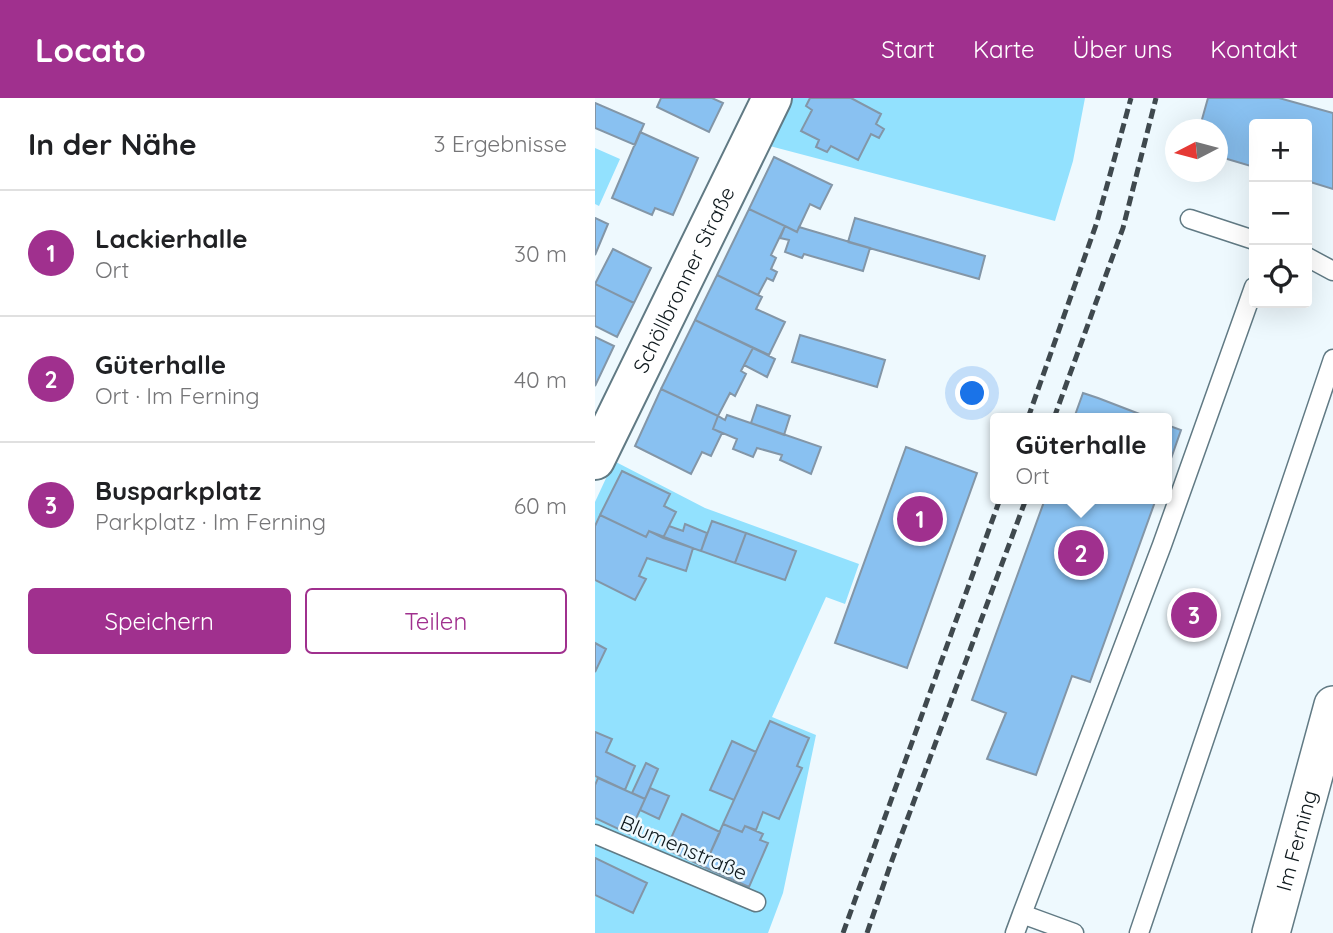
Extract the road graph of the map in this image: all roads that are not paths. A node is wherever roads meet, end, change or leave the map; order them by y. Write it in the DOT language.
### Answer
graph roads {
  1 [pos="772,98"];
  2 [pos="1190,219"];
  3 [pos="1249,238"];
  4 [pos="1312,260"];
  5 [pos="1333,271"];
  6 [pos="1249,301"];
  7 [pos="1333,359"];
  8 [pos="595,460"];
  9 [pos="1331,724"];
  10 [pos="595,834"];
  11 [pos="756,902"];
  12 [pos="1022,914"];
  13 [pos="1016,933"];
  14 [pos="1073,933"];
  15 [pos="1139,933"];
  16 [pos="1271,933"];
  1 -- 8 [label="street, Schöllbronner Straße"];
  2 -- 3 [label="lane"];
  4 -- 5 [label="lane"];
  6 -- 12 [label="lane"];
  7 -- 15 [label="lane"];
  9 -- 16 [label="street, Im Ferning"];
  10 -- 11 [label="lane, Blumenstraße"];
  12 -- 13 [label="lane"];
  12 -- 14 [label="lane"];
}
